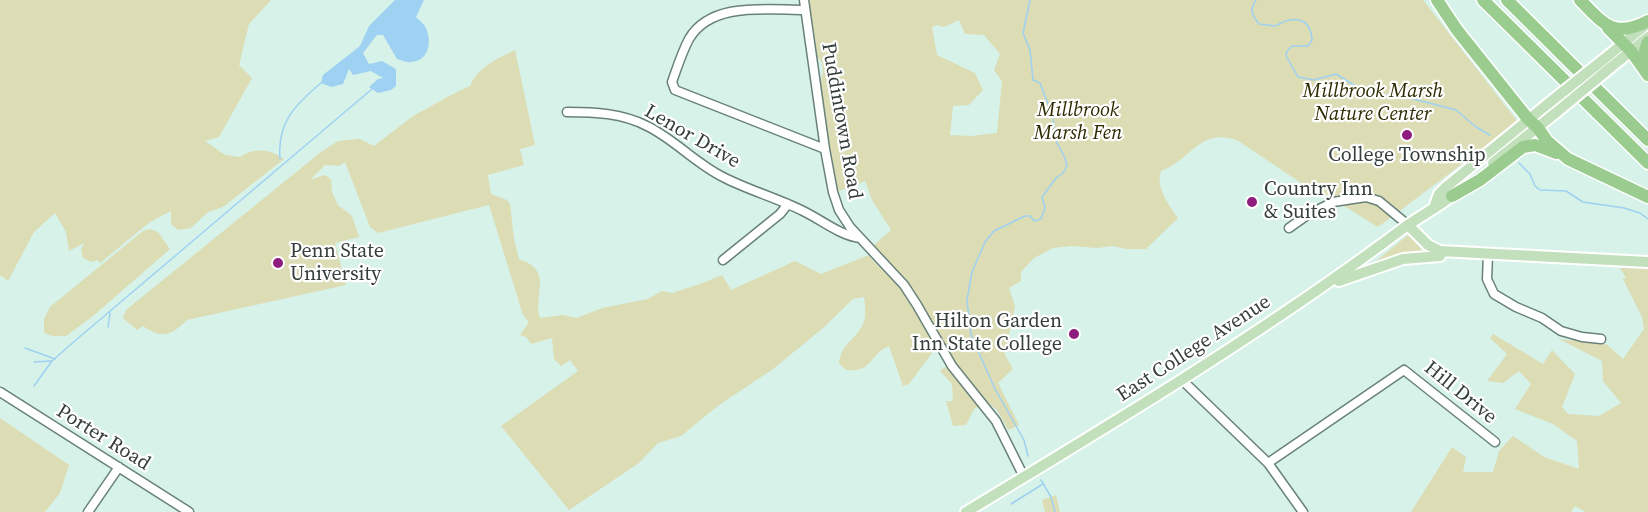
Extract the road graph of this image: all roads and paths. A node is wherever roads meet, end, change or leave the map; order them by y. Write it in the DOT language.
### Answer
graph roads {
  1 [pos="804,0"];
  2 [pos="1437,0"];
  3 [pos="1483,0"];
  4 [pos="1507,0"];
  5 [pos="1580,0"];
  6 [pos="805,10"];
  7 [pos="1600,20"];
  8 [pos="1648,22"];
  9 [pos="1648,37"];
  10 [pos="1648,42"];
  11 [pos="1627,47"];
  12 [pos="1606,64"];
  13 [pos="1648,65"];
  14 [pos="1648,75"];
  15 [pos="567,112"];
  16 [pos="1533,123"];
  17 [pos="1648,140"];
  18 [pos="825,149"];
  19 [pos="1568,159"];
  20 [pos="1648,163"];
  21 [pos="1452,196"];
  22 [pos="1648,197"];
  23 [pos="788,204"];
  24 [pos="1435,205"];
  25 [pos="1408,225"];
  26 [pos="1289,228"];
  27 [pos="860,238"];
  28 [pos="1486,255"];
  29 [pos="1440,256"];
  30 [pos="723,260"];
  31 [pos="1648,262"];
  32 [pos="1322,288"];
  33 [pos="1601,339"];
  34 [pos="1182,380"];
  35 [pos="0,392"];
  36 [pos="1494,442"];
  37 [pos="1268,463"];
  38 [pos="119,467"];
  39 [pos="1024,477"];
  40 [pos="88,512"];
  41 [pos="189,512"];
  42 [pos="966,512"];
  43 [pos="1303,512"];
  1 -- 6 [label="street, Puddintown Road"];
  2 -- 16 [label="highway"];
  3 -- 20 [label="highway"];
  4 -- 17 [label="highway"];
  5 -- 7 [label="highway"];
  6 -- 18 [label="street, Puddintown Road"];
  6 -- 18 [label="street"];
  7 -- 8 [label="highway"];
  7 -- 11 [label="highway"];
  8 -- 11 [label="main road, East College Avenue"];
  9 -- 11 [label="main road, East College Avenue"];
  10 -- 13 [label="highway"];
  11 -- 12 [label="main road, East College Avenue"];
  11 -- 14 [label="highway"];
  12 -- 16 [label="main road, East College Avenue, bridge"];
  12 -- 16 [label="main road, East College Avenue, bridge"];
  15 -- 23 [label="street, Lenor Drive"];
  16 -- 19 [label="highway"];
  16 -- 21 [label="main road, East College Avenue"];
  16 -- 24 [label="main road, East College Avenue"];
  18 -- 27 [label="street, Puddintown Road"];
  19 -- 21 [label="highway"];
  19 -- 22 [label="highway"];
  21 -- 24 [label="main road, East College Avenue"];
  23 -- 27 [label="street, Lenor Drive"];
  23 -- 30 [label="street"];
  24 -- 25 [label="main road, East College Avenue"];
  25 -- 26 [label="street"];
  25 -- 28 [label="main road"];
  25 -- 29 [label="main road"];
  25 -- 32 [label="main road, East College Avenue"];
  27 -- 39 [label="street, Puddintown Road"];
  28 -- 29 [label="main road"];
  28 -- 31 [label="main road"];
  28 -- 33 [label="street"];
  29 -- 32 [label="main road"];
  32 -- 34 [label="main road, East College Avenue"];
  34 -- 37 [label="street"];
  34 -- 39 [label="main road, East College Avenue"];
  35 -- 38 [label="street, Porter Road"];
  36 -- 37 [label="street, Hill Drive"];
  37 -- 43 [label="street"];
  38 -- 40 [label="street"];
  38 -- 41 [label="street, Porter Road"];
  39 -- 42 [label="main road, East College Avenue"];
}
